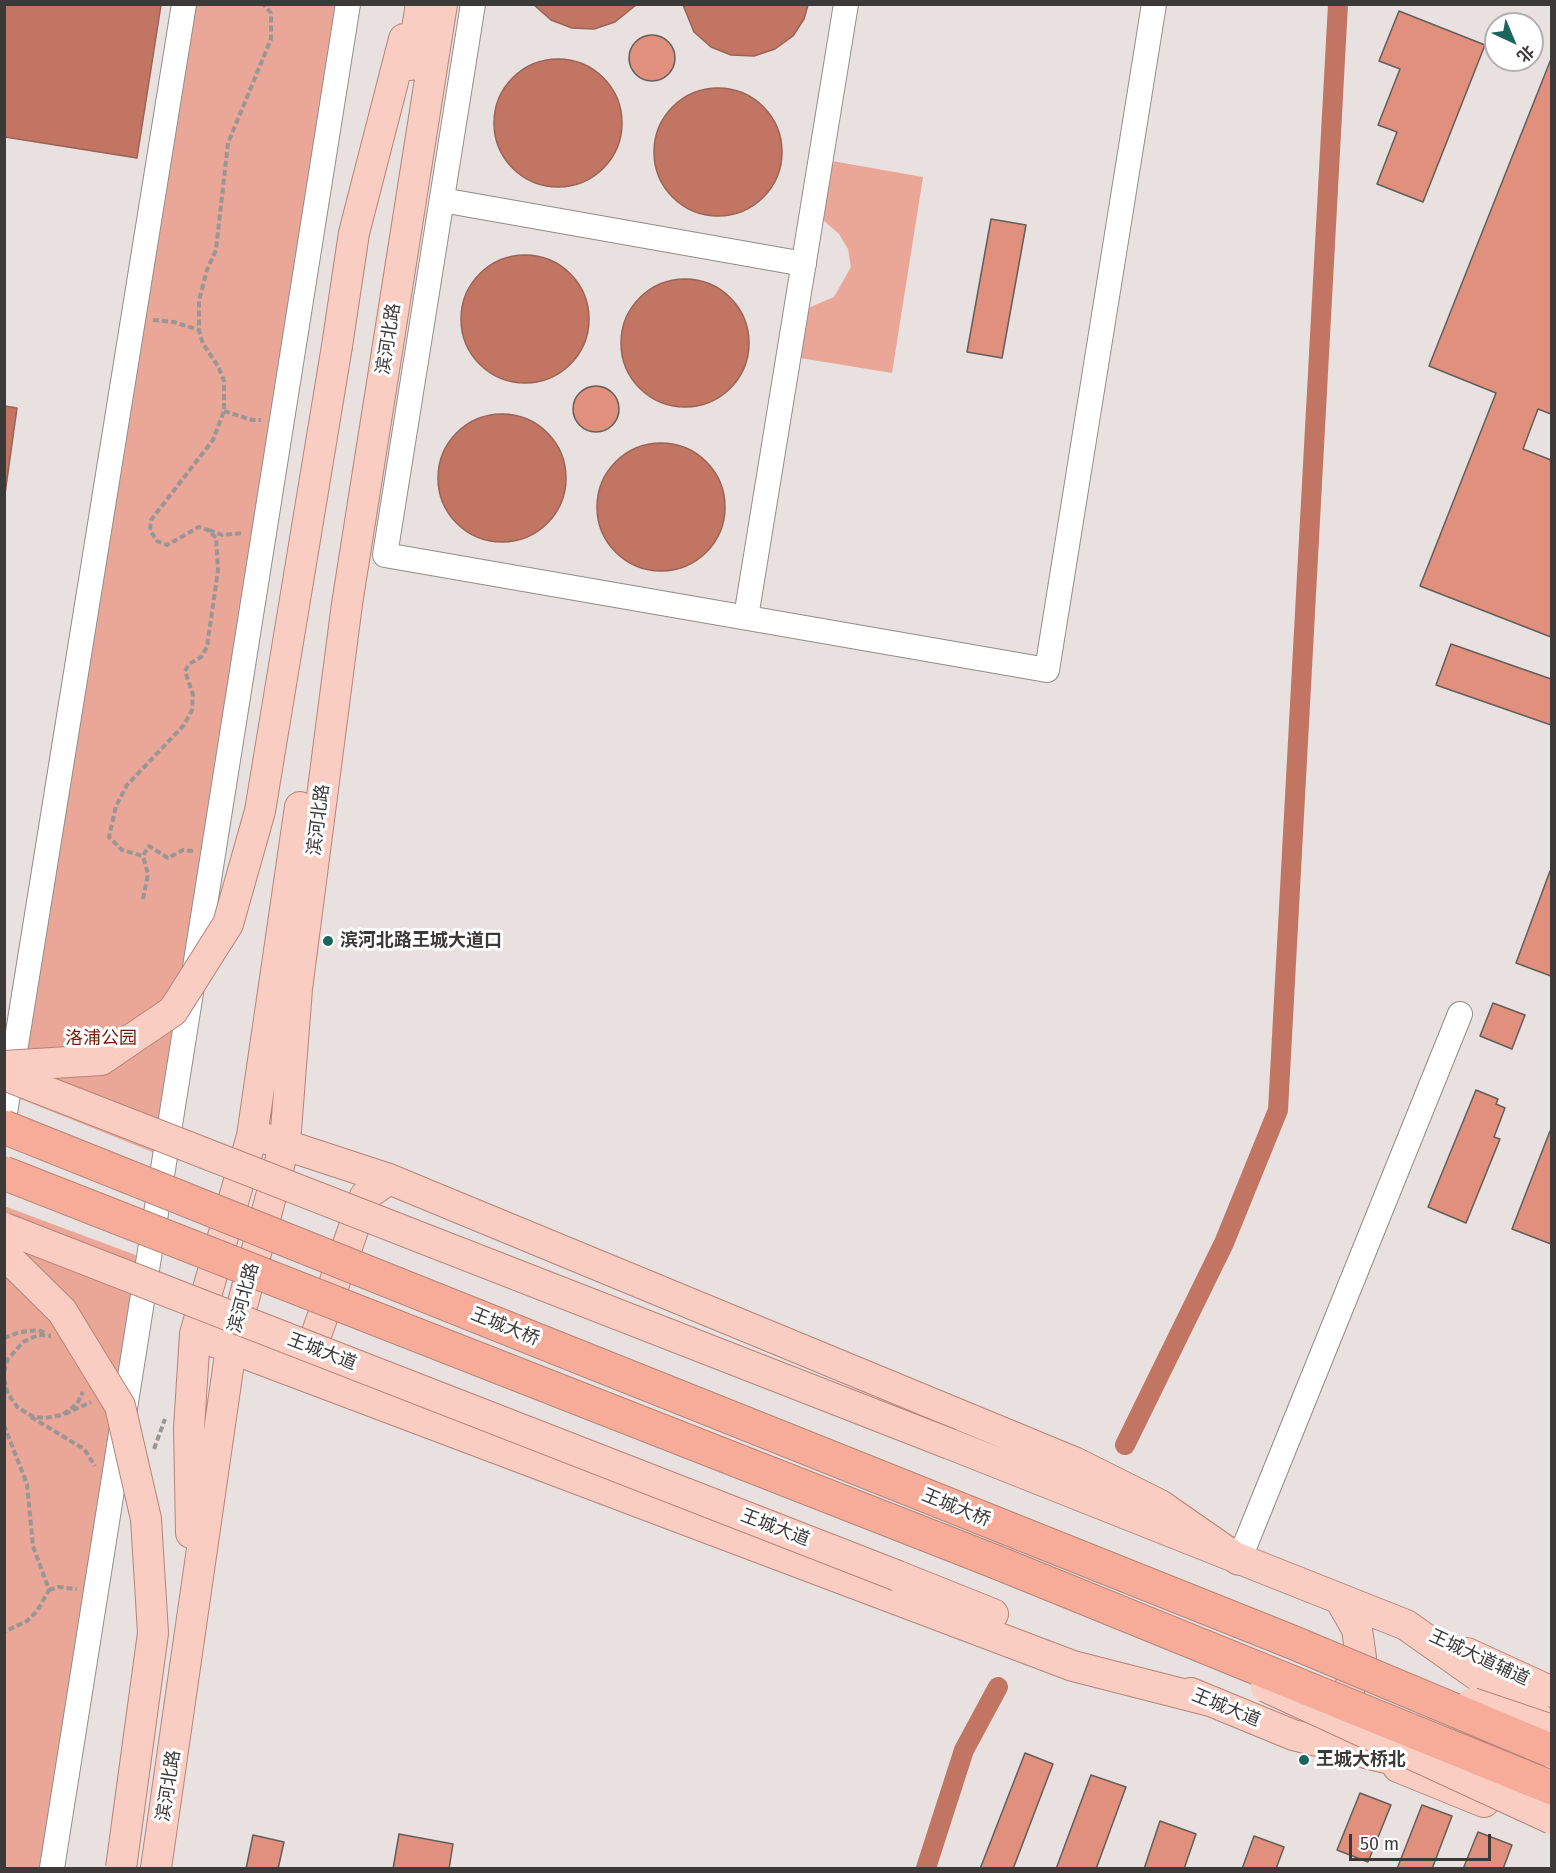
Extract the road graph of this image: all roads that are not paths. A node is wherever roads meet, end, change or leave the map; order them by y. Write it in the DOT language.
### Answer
graph roads {
  1 [pos="184,4"];
  2 [pos="348,4"];
  3 [pos="413,4"];
  4 [pos="421,4"];
  5 [pos="442,4"];
  6 [pos="473,4"];
  7 [pos="846,4"];
  8 [pos="1154,4"];
  9 [pos="442,200"];
  10 [pos="804,264"];
  11 [pos="746,617"];
  12 [pos="1460,1014"];
  13 [pos="4,1066"];
  14 [pos="4,1075"];
  15 [pos="4,1119"];
  16 [pos="4,1127"];
  17 [pos="252,1136"];
  18 [pos="285,1143"];
  19 [pos="4,1173"];
  20 [pos="389,1179"];
  21 [pos="4,1228"];
  22 [pos="4,1254"];
  23 [pos="195,1334"];
  24 [pos="231,1348"];
  25 [pos="311,1379"];
  26 [pos="1239,1560"];
  27 [pos="996,1562"];
  28 [pos="1341,1601"];
  29 [pos="1406,1625"];
  30 [pos="192,1632"];
  31 [pos="1292,1642"];
  32 [pos="1551,1692"];
  33 [pos="1210,1701"];
  34 [pos="1551,1728"];
  35 [pos="1293,1735"];
  36 [pos="1551,1751"];
  37 [pos="1367,1754"];
  38 [pos="1551,1788"];
  39 [pos="1551,1804"];
  40 [pos="1551,1818"];
  41 [pos="1551,1830"];
  42 [pos="52,1869"];
  43 [pos="121,1869"];
  44 [pos="156,1869"];
  1 -- 15 [label="street"];
  2 -- 42 [label="street"];
  3 -- 13 [label="main road, bridge"];
  4 -- 17 [label="main road, 滨河北路"];
  5 -- 18 [label="main road, 滨河北路"];
  6 -- 9 [label="street"];
  7 -- 10 [label="street"];
  8 -- 11 [label="street"];
  9 -- 10 [label="street"];
  9 -- 11 [label="street"];
  10 -- 11 [label="street"];
  12 -- 26 [label="street"];
  14 -- 26 [label="main road, bridge"];
  16 -- 31 [label="highway, 王城大桥, bridge"];
  17 -- 18 [label="main road"];
  17 -- 23 [label="main road, 滨河北路"];
  18 -- 20 [label="main road"];
  18 -- 24 [label="main road, 滨河北路"];
  19 -- 27 [label="highway, 王城大桥, bridge"];
  20 -- 25 [label="main road"];
  20 -- 26 [label="main road"];
  21 -- 33 [label="main road, 王城大道, bridge"];
  22 -- 43 [label="main road, bridge"];
  23 -- 24 [label="main road"];
  23 -- 30 [label="main road, 滨河北路"];
  24 -- 25 [label="main road"];
  24 -- 30 [label="main road, 滨河北路"];
  25 -- 33 [label="main road"];
  26 -- 28 [label="main road"];
  27 -- 38 [label="highway, bridge"];
  27 -- 40 [label="main road, bridge"];
  28 -- 29 [label="main road"];
  28 -- 35 [label="main road"];
  29 -- 32 [label="main road, 王城大道辅道"];
  29 -- 34 [label="main road"];
  30 -- 44 [label="main road, 滨河北路"];
  31 -- 34 [label="main road, bridge"];
  31 -- 36 [label="highway, bridge"];
  33 -- 35 [label="main road, 王城大道"];
  35 -- 37 [label="main road, 王城大道"];
  37 -- 39 [label="main road, 王城大道"];
  37 -- 41 [label="main road"];
}
